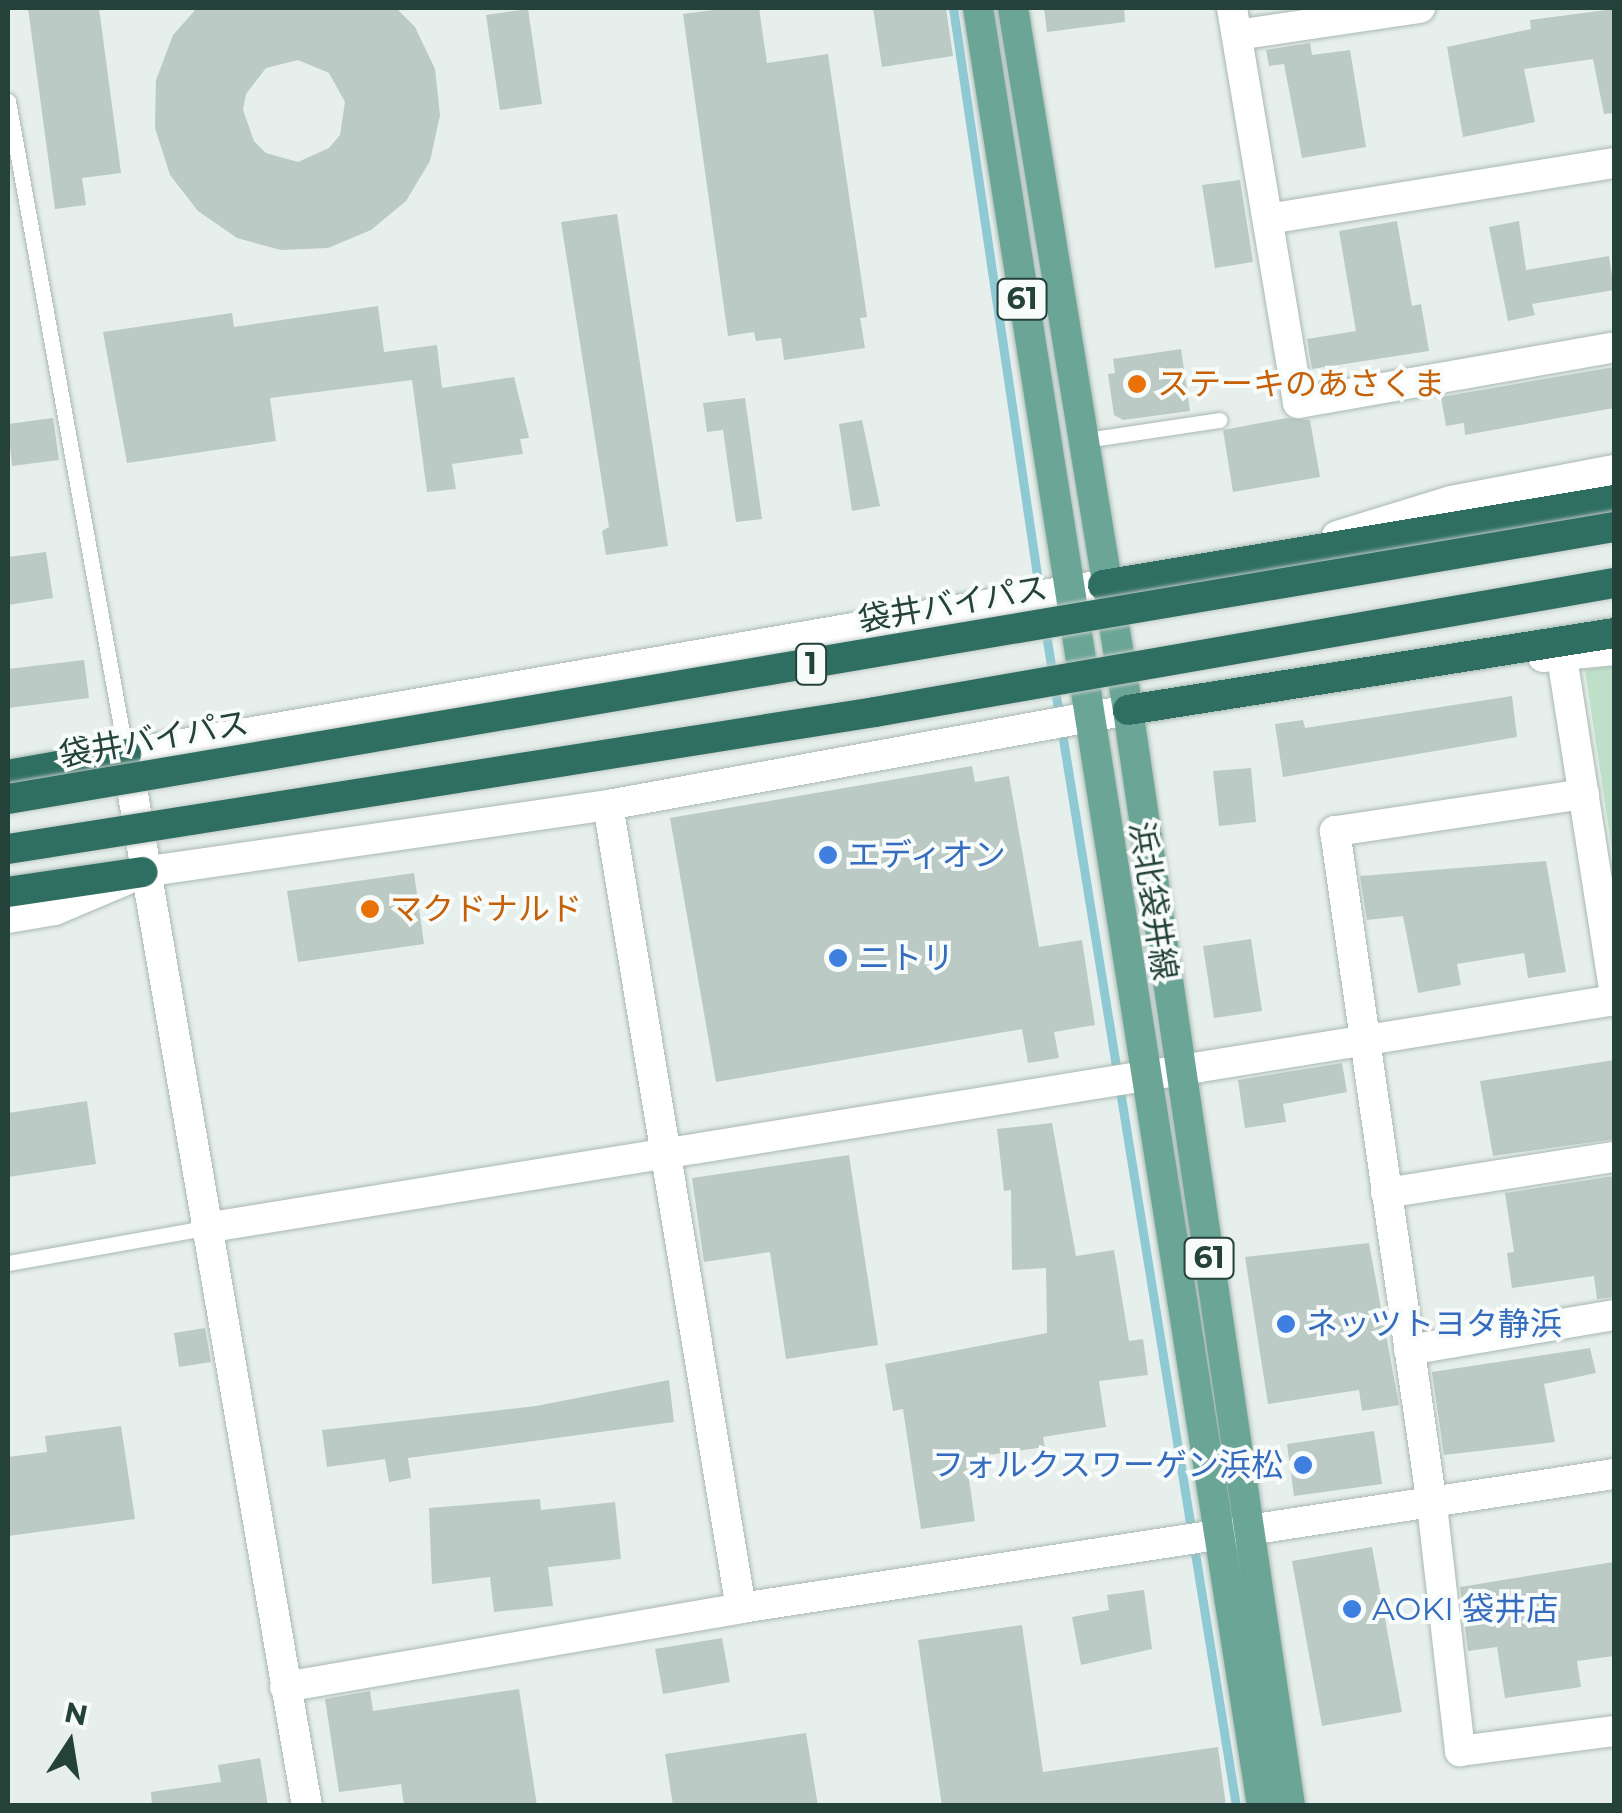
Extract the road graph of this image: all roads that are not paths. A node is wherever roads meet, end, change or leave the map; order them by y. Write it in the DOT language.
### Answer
graph roads {
  1 [pos="978,8"];
  2 [pos="1013,8"];
  3 [pos="1420,8"];
  4 [pos="1235,21"];
  5 [pos="8,100"];
  6 [pos="1614,163"];
  7 [pos="1268,219"];
  8 [pos="1614,347"];
  9 [pos="1219,420"];
  10 [pos="1079,441"];
  11 [pos="1614,470"];
  12 [pos="1614,500"];
  13 [pos="1614,527"];
  14 [pos="1267,558"];
  15 [pos="1614,583"];
  16 [pos="1103,585"];
  17 [pos="1066,591"];
  18 [pos="1614,633"];
  19 [pos="1614,650"];
  20 [pos="1458,657"];
  21 [pos="1562,658"];
  22 [pos="1128,710"];
  23 [pos="1088,718"];
  24 [pos="126,754"];
  25 [pos="8,775"];
  26 [pos="1584,794"];
  27 [pos="8,799"];
  28 [pos="608,804"];
  29 [pos="8,849"];
  30 [pos="143,872"];
  31 [pos="8,892"];
  32 [pos="8,918"];
  33 [pos="1614,988"];
  34 [pos="1614,1000"];
  35 [pos="1364,1042"];
  36 [pos="1183,1073"];
  37 [pos="1146,1078"];
  38 [pos="670,1153"];
  39 [pos="1614,1157"];
  40 [pos="1386,1193"];
  41 [pos="205,1228"];
  42 [pos="8,1263"];
  43 [pos="1614,1316"];
  44 [pos="1409,1350"];
  45 [pos="1614,1474"];
  46 [pos="1432,1505"];
  47 [pos="1232,1534"];
  48 [pos="742,1608"];
  49 [pos="285,1687"];
  50 [pos="1614,1731"];
  51 [pos="307,1806"];
  52 [pos="1262,1806"];
  53 [pos="1290,1806"];
  1 -- 17 [label="main road, 浜北袋井線 / 61"];
  2 -- 10 [label="main road, 浜北袋井線 / 61"];
  3 -- 4 [label="street"];
  4 -- 7 [label="street"];
  5 -- 24 [label="lane"];
  6 -- 7 [label="street"];
  7 -- 8 [label="street"];
  9 -- 10 [label="lane"];
  10 -- 16 [label="main road, 浜北袋井線 / 61"];
  11 -- 14 [label="street"];
  12 -- 14 [label="highway"];
  13 -- 27 [label="highway, 袋井バイパス / 1, bridge"];
  14 -- 16 [label="highway"];
  15 -- 29 [label="highway, 1, bridge"];
  16 -- 17 [label="street"];
  16 -- 22 [label="main road, 浜北袋井線 / 61"];
  17 -- 23 [label="main road, 浜北袋井線 / 61"];
  17 -- 24 [label="street"];
  18 -- 20 [label="highway"];
  19 -- 21 [label="street"];
  20 -- 21 [label="street"];
  20 -- 22 [label="highway"];
  21 -- 26 [label="street"];
  22 -- 23 [label="street"];
  22 -- 36 [label="main road, 浜北袋井線 / 61"];
  23 -- 28 [label="street"];
  23 -- 37 [label="main road, 浜北袋井線 / 61"];
  24 -- 25 [label="highway"];
  24 -- 30 [label="street"];
  26 -- 33 [label="street"];
  26 -- 35 [label="street"];
  28 -- 30 [label="street"];
  28 -- 38 [label="street"];
  30 -- 31 [label="highway"];
  30 -- 32 [label="street"];
  30 -- 41 [label="street"];
  34 -- 35 [label="street"];
  35 -- 36 [label="street"];
  35 -- 40 [label="street"];
  36 -- 37 [label="street"];
  36 -- 47 [label="main road, 浜北袋井線 / 61"];
  37 -- 38 [label="street"];
  37 -- 47 [label="main road, 浜北袋井線 / 61"];
  38 -- 41 [label="street"];
  38 -- 48 [label="street"];
  39 -- 40 [label="street"];
  40 -- 44 [label="street"];
  41 -- 42 [label="lane"];
  41 -- 49 [label="street"];
  43 -- 44 [label="street"];
  44 -- 46 [label="street"];
  45 -- 46 [label="street"];
  46 -- 47 [label="street"];
  46 -- 50 [label="street"];
  47 -- 48 [label="street"];
  47 -- 52 [label="main road, 浜北袋井線 / 61"];
  47 -- 53 [label="main road, 浜北袋井線 / 61"];
  48 -- 49 [label="street"];
  49 -- 51 [label="street"];
}
